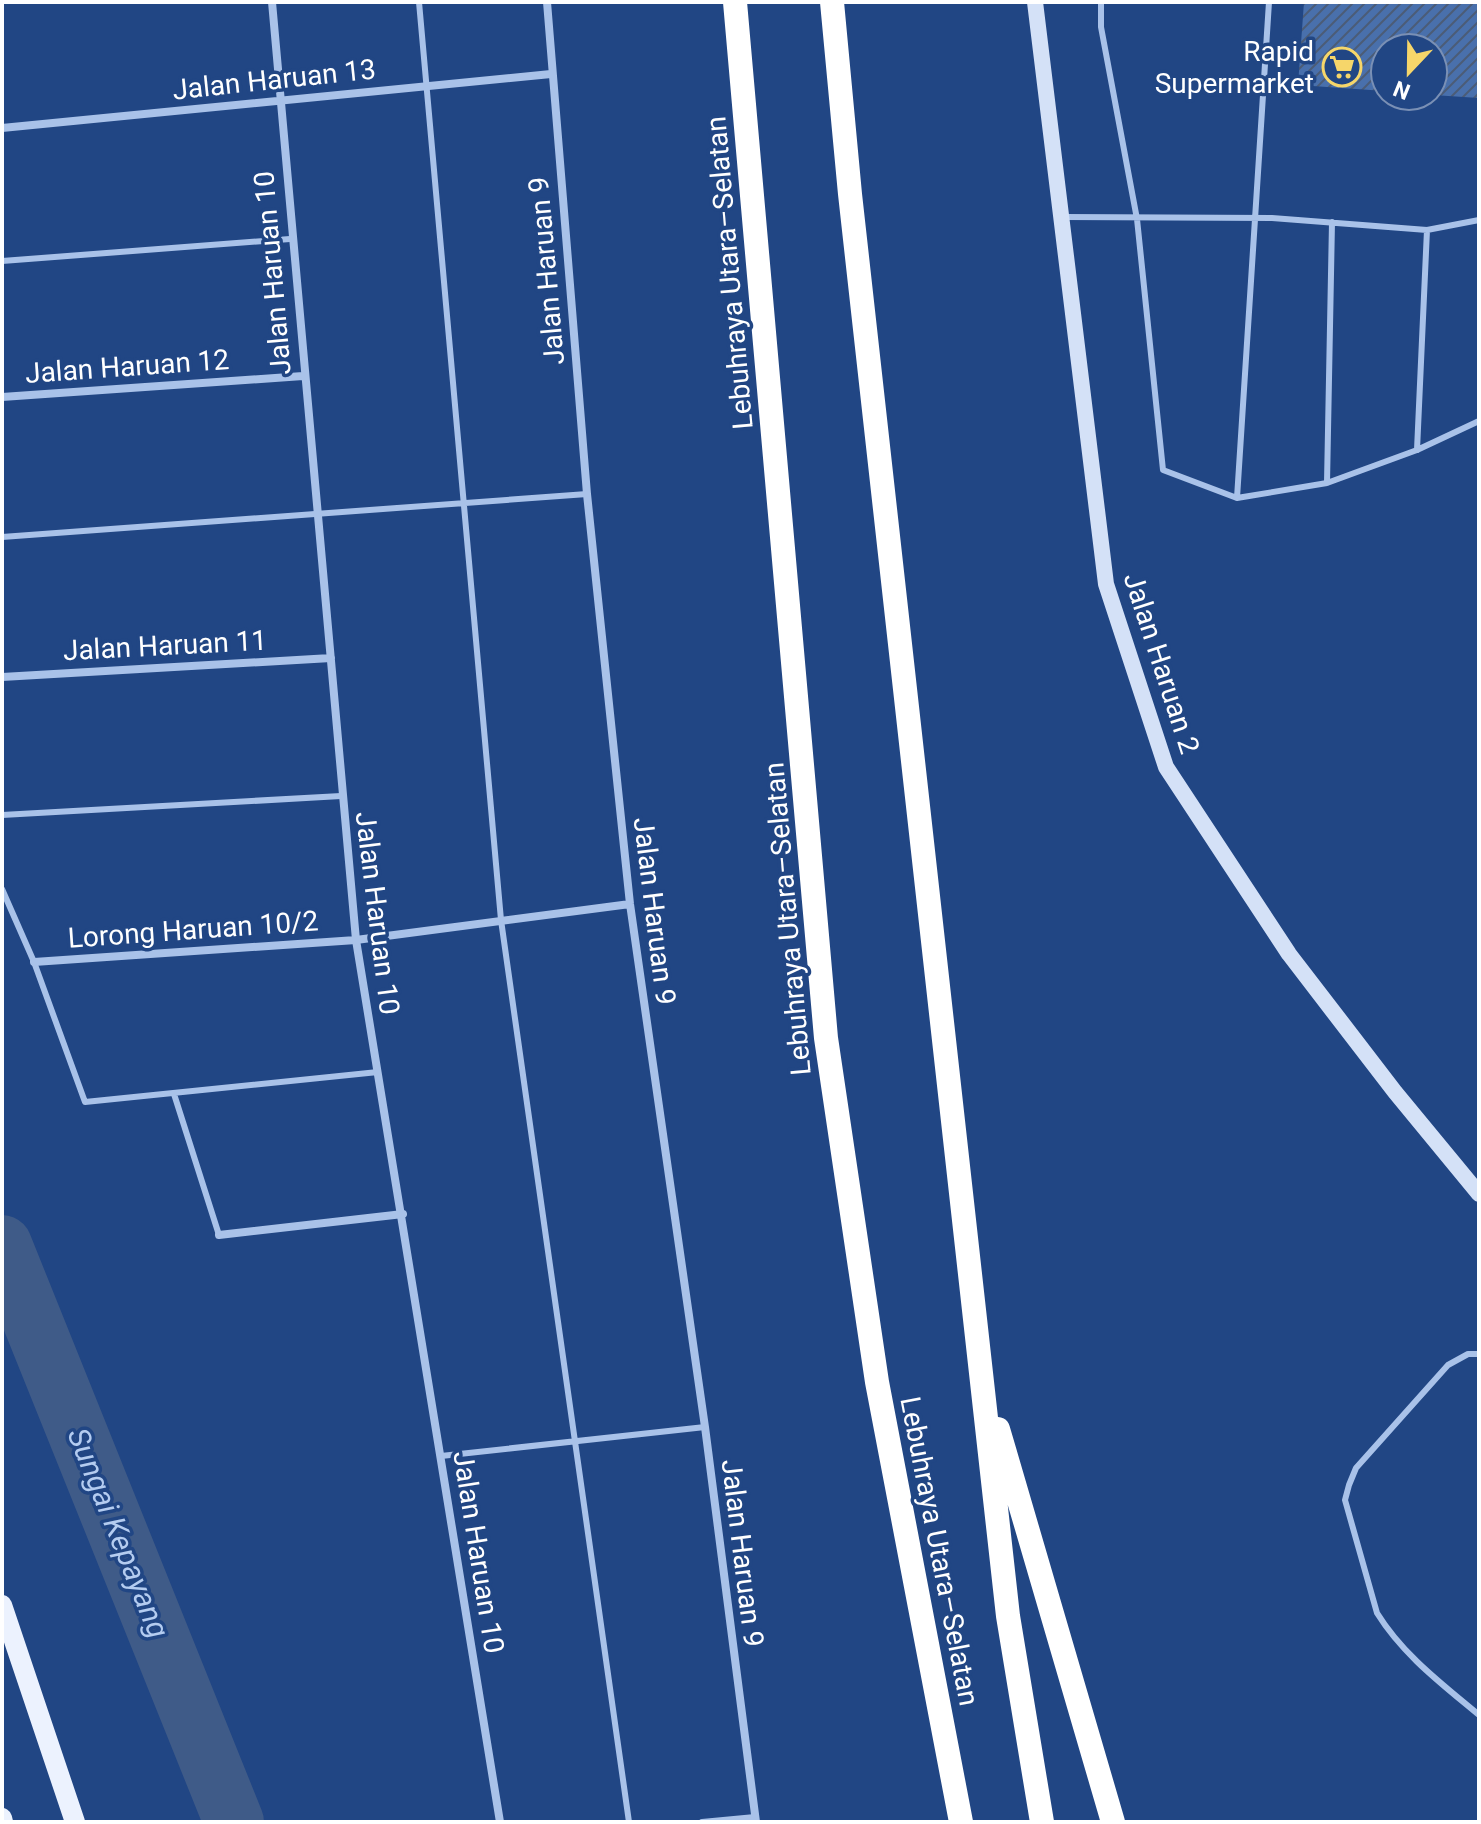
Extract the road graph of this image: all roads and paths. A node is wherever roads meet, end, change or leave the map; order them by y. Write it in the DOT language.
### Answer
graph roads {
  1 [pos="272,2"];
  2 [pos="419,2"];
  3 [pos="547,2"];
  4 [pos="735,2"];
  5 [pos="832,2"];
  6 [pos="1035,2"];
  7 [pos="1101,2"];
  8 [pos="1269,2"];
  9 [pos="551,74"];
  10 [pos="427,86"];
  11 [pos="280,101"];
  12 [pos="2,128"];
  13 [pos="1059,217"];
  14 [pos="1253,218"];
  15 [pos="1137,219"];
  16 [pos="1479,220"];
  17 [pos="1332,222"];
  18 [pos="1427,230"];
  19 [pos="290,239"];
  20 [pos="2,261"];
  21 [pos="303,376"];
  22 [pos="2,397"];
  23 [pos="1479,421"];
  24 [pos="1417,450"];
  25 [pos="1327,483"];
  26 [pos="587,494"];
  27 [pos="1237,498"];
  28 [pos="464,503"];
  29 [pos="315,514"];
  30 [pos="2,537"];
  31 [pos="331,658"];
  32 [pos="2,677"];
  33 [pos="341,796"];
  34 [pos="2,815"];
  35 [pos="2,889"];
  36 [pos="630,904"];
  37 [pos="501,920"];
  38 [pos="356,940"];
  39 [pos="34,962"];
  40 [pos="378,1072"];
  41 [pos="174,1094"];
  42 [pos="1479,1194"];
  43 [pos="403,1214"];
  44 [pos="219,1235"];
  45 [pos="1479,1354"];
  46 [pos="980,1365"];
  47 [pos="705,1427"];
  48 [pos="575,1443"];
  49 [pos="441,1456"];
  50 [pos="2,1605"];
  51 [pos="1479,1715"];
  52 [pos="755,1819"];
  53 [pos="75,1822"];
  54 [pos="500,1822"];
  55 [pos="629,1822"];
  56 [pos="702,1822"];
  57 [pos="961,1822"];
  58 [pos="1042,1822"];
  59 [pos="1113,1822"];
  1 -- 11 [label="street, Jalan Haruan 10"];
  2 -- 10 [label="lane"];
  3 -- 9 [label="street, Jalan Haruan 9"];
  4 -- 57 [label="highway, Lebuhraya Utara–Selatan"];
  5 -- 46 [label="highway, Lebuhraya Utara–Selatan"];
  6 -- 13 [label="main road, Jalan Haruan 2"];
  7 -- 15 [label="lane"];
  8 -- 14 [label="lane"];
  9 -- 10 [label="street, Jalan Haruan 13"];
  9 -- 26 [label="street, Jalan Haruan 9"];
  10 -- 11 [label="street, Jalan Haruan 13"];
  10 -- 28 [label="lane"];
  11 -- 12 [label="street, Jalan Haruan 13"];
  11 -- 19 [label="street, Jalan Haruan 10"];
  13 -- 15 [label="lane"];
  13 -- 42 [label="main road, Jalan Haruan 2"];
  14 -- 15 [label="lane"];
  14 -- 17 [label="lane"];
  14 -- 27 [label="lane"];
  15 -- 27 [label="lane"];
  16 -- 18 [label="lane"];
  17 -- 18 [label="lane"];
  17 -- 25 [label="lane"];
  18 -- 24 [label="lane"];
  19 -- 20 [label="lane"];
  19 -- 21 [label="street, Jalan Haruan 10"];
  21 -- 22 [label="street, Jalan Haruan 12"];
  21 -- 29 [label="street, Jalan Haruan 10"];
  23 -- 24 [label="lane"];
  24 -- 25 [label="lane"];
  25 -- 27 [label="lane"];
  26 -- 28 [label="lane"];
  26 -- 36 [label="street, Jalan Haruan 9"];
  28 -- 29 [label="lane"];
  28 -- 37 [label="lane"];
  29 -- 30 [label="lane"];
  29 -- 31 [label="street, Jalan Haruan 10"];
  31 -- 32 [label="street, Jalan Haruan 11"];
  31 -- 33 [label="street, Jalan Haruan 10"];
  33 -- 34 [label="lane"];
  33 -- 38 [label="street, Jalan Haruan 10"];
  35 -- 39 [label="lane"];
  36 -- 37 [label="street, Lorong Haruan 10/2"];
  36 -- 47 [label="street, Jalan Haruan 9"];
  37 -- 38 [label="street, Lorong Haruan 10/2"];
  37 -- 48 [label="lane"];
  38 -- 39 [label="street, Lorong Haruan 10/2"];
  38 -- 40 [label="street, Jalan Haruan 10"];
  39 -- 41 [label="lane"];
  40 -- 41 [label="lane"];
  40 -- 43 [label="street, Jalan Haruan 10"];
  41 -- 44 [label="lane"];
  43 -- 44 [label="street"];
  43 -- 49 [label="street, Jalan Haruan 10"];
  45 -- 51 [label="lane"];
  46 -- 58 [label="highway, Lebuhraya Utara–Selatan"];
  46 -- 59 [label="highway"];
  47 -- 48 [label="lane"];
  47 -- 52 [label="street, Jalan Haruan 9"];
  48 -- 49 [label="lane"];
  48 -- 55 [label="lane"];
  49 -- 54 [label="street, Jalan Haruan 10"];
  50 -- 53 [label="main road"];
  52 -- 56 [label="lane"];
}
